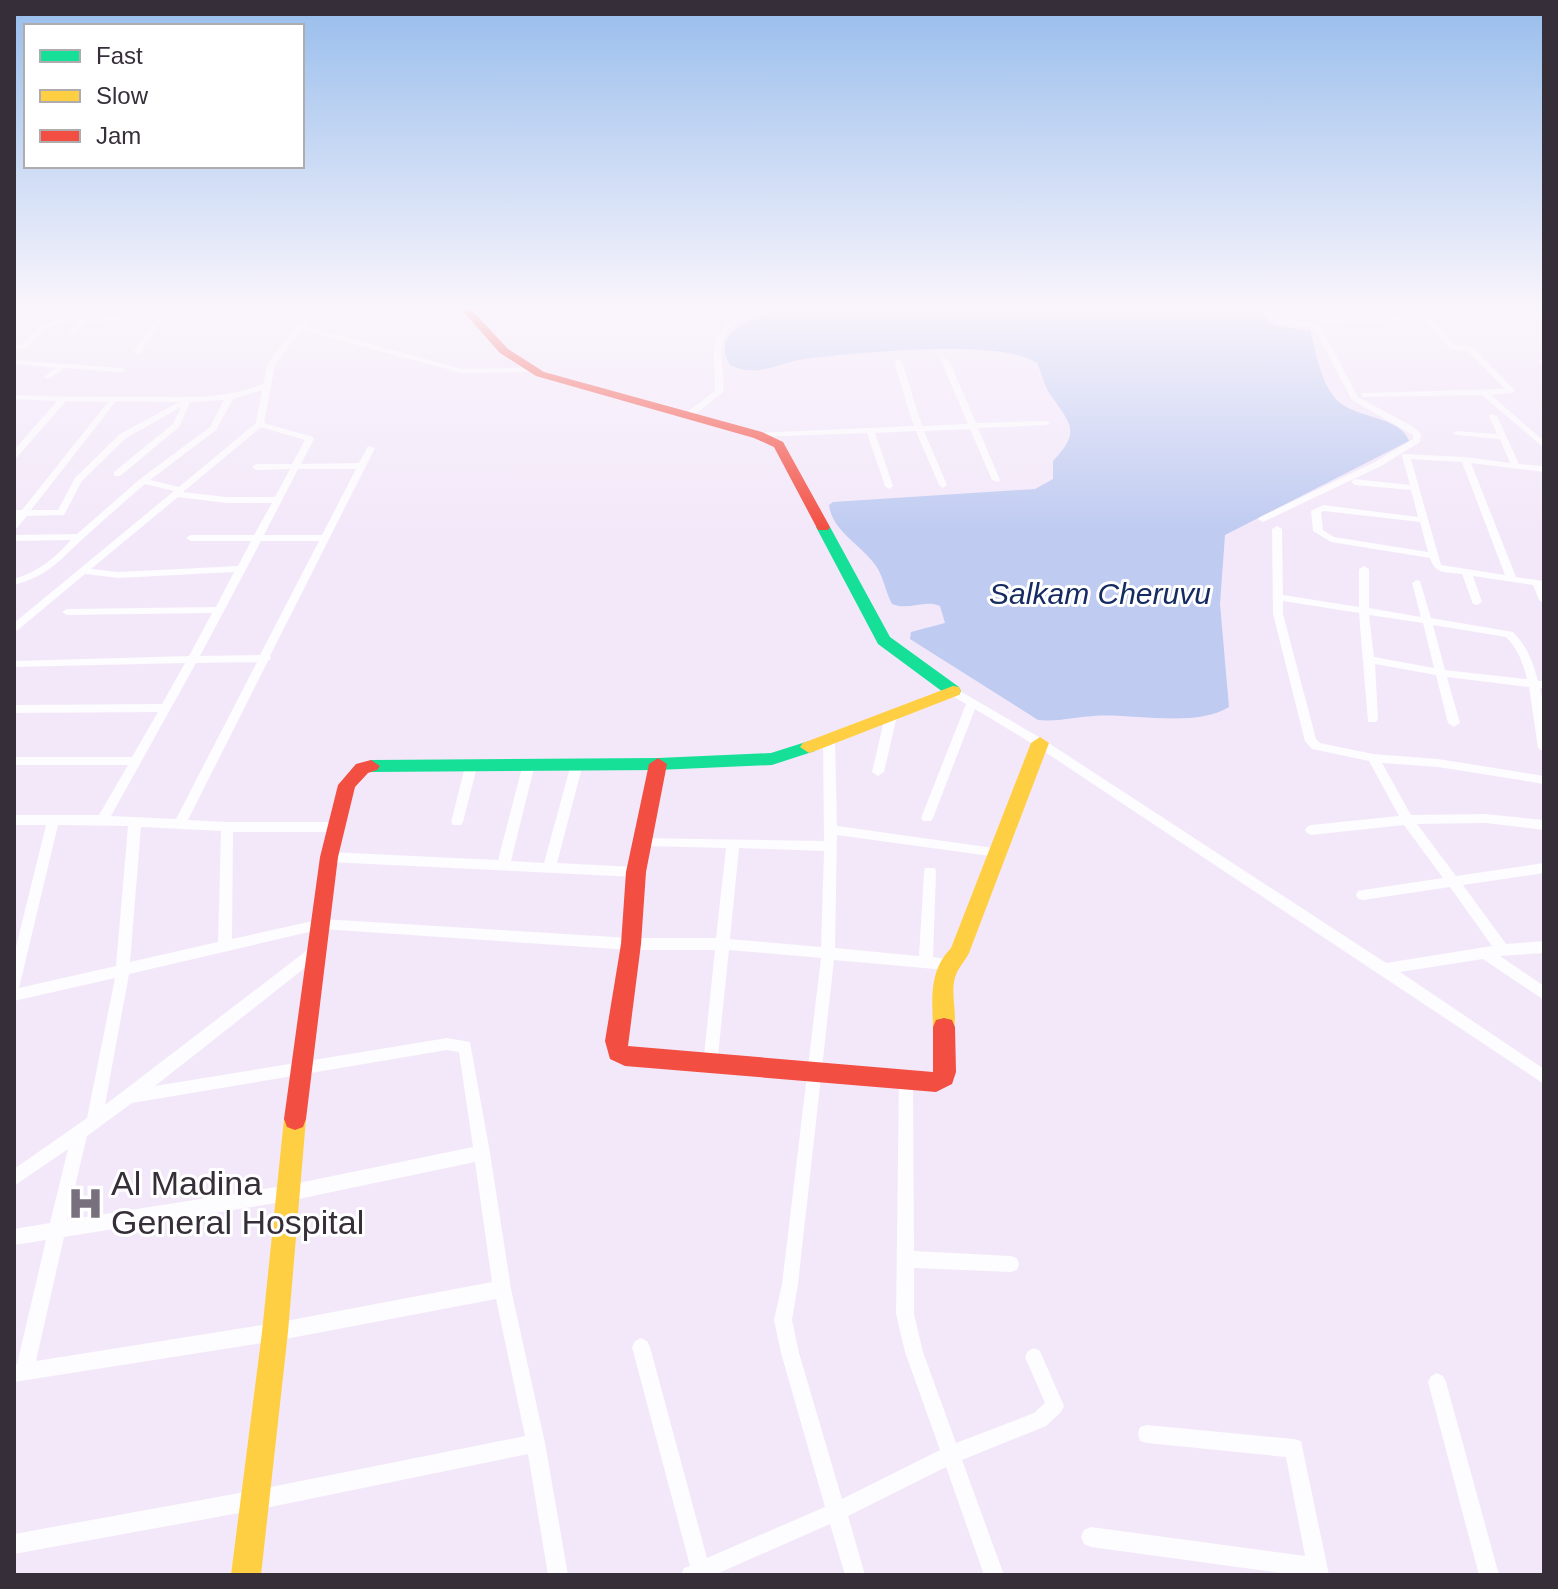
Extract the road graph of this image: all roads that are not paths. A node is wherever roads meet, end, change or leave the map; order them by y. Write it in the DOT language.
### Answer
graph roads {
  1 [pos="267,381"];
  2 [pos="566,381"];
  3 [pos="718,381"];
  4 [pos="904,381"];
  5 [pos="955,381"];
  6 [pos="1346,381"];
  7 [pos="1501,381"];
  8 [pos="266,386"];
  9 [pos="1484,393"];
  10 [pos="1365,395"];
  11 [pos="14,397"];
  12 [pos="230,397"];
  13 [pos="114,399"];
  14 [pos="62,401"];
  15 [pos="188,401"];
  16 [pos="688,416"];
  17 [pos="1493,416"];
  18 [pos="1046,423"];
  19 [pos="260,424"];
  20 [pos="975,426"];
  21 [pos="919,428"];
  22 [pos="870,430"];
  23 [pos="1457,433"];
  24 [pos="758,435"];
  25 [pos="1502,437"];
  26 [pos="19,444"];
  27 [pos="1544,445"];
  28 [pos="371,448"];
  29 [pos="14,455"];
  30 [pos="1465,460"];
  31 [pos="362,466"];
  32 [pos="1516,466"];
  33 [pos="256,467"];
  34 [pos="295,467"];
  35 [pos="1544,469"];
  36 [pos="117,474"];
  37 [pos="996,480"];
  38 [pos="143,481"];
  39 [pos="1355,482"];
  40 [pos="943,485"];
  41 [pos="889,486"];
  42 [pos="1414,488"];
  43 [pos="178,492"];
  44 [pos="277,500"];
  45 [pos="14,513"];
  46 [pos="26,513"];
  47 [pos="1263,519"];
  48 [pos="1424,520"];
  49 [pos="14,526"];
  50 [pos="1277,529"];
  51 [pos="79,537"];
  52 [pos="14,538"];
  53 [pos="191,538"];
  54 [pos="258,538"];
  55 [pos="325,538"];
  56 [pos="1434,556"];
  57 [pos="239,569"];
  58 [pos="1364,569"];
  59 [pos="86,571"];
  60 [pos="1467,574"];
  61 [pos="1512,580"];
  62 [pos="14,582"];
  63 [pos="1417,583"];
  64 [pos="1540,583"];
  65 [pos="1278,597"];
  66 [pos="1544,600"];
  67 [pos="1477,602"];
  68 [pos="218,610"];
  69 [pos="1364,611"];
  70 [pos="67,612"];
  71 [pos="1429,622"];
  72 [pos="14,628"];
  73 [pos="266,658"];
  74 [pos="193,659"];
  75 [pos="1369,660"];
  76 [pos="14,664"];
  77 [pos="1443,673"];
  78 [pos="1539,684"];
  79 [pos="953,691"];
  80 [pos="971,704"];
  81 [pos="165,708"];
  82 [pos="14,709"];
  83 [pos="891,716"];
  84 [pos="1372,719"];
  85 [pos="1454,723"];
  86 [pos="829,740"];
  87 [pos="1040,743"];
  88 [pos="1544,748"];
  89 [pos="1373,758"];
  90 [pos="14,761"];
  91 [pos="136,761"];
  92 [pos="472,763"];
  93 [pos="529,764"];
  94 [pos="577,764"];
  95 [pos="658,764"];
  96 [pos="878,772"];
  97 [pos="1544,780"];
  98 [pos="927,818"];
  99 [pos="53,819"];
  100 [pos="1407,819"];
  101 [pos="14,820"];
  102 [pos="103,820"];
  103 [pos="135,821"];
  104 [pos="457,822"];
  105 [pos="180,823"];
  106 [pos="1544,825"];
  107 [pos="227,827"];
  108 [pos="334,827"];
  109 [pos="831,830"];
  110 [pos="1311,830"];
  111 [pos="642,841"];
  112 [pos="733,843"];
  113 [pos="830,846"];
  114 [pos="997,852"];
  115 [pos="329,857"];
  116 [pos="503,866"];
  117 [pos="1544,868"];
  118 [pos="549,869"];
  119 [pos="636,872"];
  120 [pos="930,872"];
  121 [pos="1456,881"];
  122 [pos="1363,895"];
  123 [pos="322,924"];
  124 [pos="631,944"];
  125 [pos="724,944"];
  126 [pos="225,945"];
  127 [pos="1544,947"];
  128 [pos="1503,950"];
  129 [pos="315,952"];
  130 [pos="1485,953"];
  131 [pos="828,954"];
  132 [pos="926,963"];
  133 [pos="946,964"];
  134 [pos="1385,969"];
  135 [pos="123,970"];
  136 [pos="14,984"];
  137 [pos="1544,994"];
  138 [pos="14,995"];
  139 [pos="710,1065"];
  140 [pos="300,1069"];
  141 [pos="816,1074"];
  142 [pos="1544,1077"];
  143 [pos="906,1080"];
  144 [pos="129,1097"];
  145 [pos="94,1121"];
  146 [pos="80,1131"];
  147 [pos="482,1153"];
  148 [pos="14,1178"];
  149 [pos="289,1193"];
  150 [pos="58,1230"];
  151 [pos="14,1237"];
  152 [pos="906,1259"];
  153 [pos="1011,1264"];
  154 [pos="502,1289"];
  155 [pos="275,1332"];
  156 [pos="641,1347"];
  157 [pos="1034,1357"];
  158 [pos="19,1373"];
  159 [pos="1437,1382"];
  160 [pos="1147,1434"];
  161 [pos="536,1443"];
  162 [pos="950,1455"];
  163 [pos="256,1500"];
  164 [pos="836,1512"];
  165 [pos="1091,1537"];
  166 [pos="14,1544"];
  167 [pos="1318,1572"];
  168 [pos="698,1574"];
  169 [pos="246,1575"];
  170 [pos="558,1575"];
  171 [pos="855,1575"];
  172 [pos="994,1575"];
  173 [pos="1489,1575"];
  1 -- 8 [label="street"];
  2 -- 16 [label="street"];
  3 -- 16 [label="street"];
  4 -- 21 [label="street"];
  5 -- 20 [label="street"];
  6 -- 47 [label="street"];
  7 -- 9 [label="street"];
  8 -- 12 [label="street"];
  8 -- 19 [label="street"];
  9 -- 10 [label="street"];
  9 -- 27 [label="street"];
  11 -- 14 [label="street"];
  12 -- 15 [label="street"];
  12 -- 38 [label="street"];
  13 -- 14 [label="street"];
  13 -- 15 [label="street"];
  13 -- 46 [label="street"];
  14 -- 26 [label="street"];
  15 -- 36 [label="street"];
  15 -- 46 [label="street"];
  16 -- 24 [label="street"];
  17 -- 25 [label="street"];
  18 -- 20 [label="street"];
  19 -- 34 [label="street"];
  19 -- 43 [label="street"];
  20 -- 21 [label="street"];
  20 -- 37 [label="street"];
  21 -- 22 [label="street"];
  21 -- 40 [label="street"];
  22 -- 24 [label="street"];
  22 -- 41 [label="street"];
  23 -- 25 [label="street"];
  24 -- 79 [label="street"];
  25 -- 32 [label="street"];
  26 -- 29 [label="street"];
  28 -- 31 [label="street"];
  30 -- 32 [label="street"];
  30 -- 42 [label="street"];
  30 -- 61 [label="street"];
  31 -- 34 [label="street"];
  31 -- 55 [label="street"];
  32 -- 35 [label="street"];
  33 -- 34 [label="street"];
  34 -- 44 [label="street"];
  38 -- 43 [label="street"];
  38 -- 51 [label="street"];
  39 -- 42 [label="street"];
  42 -- 48 [label="street"];
  43 -- 44 [label="street"];
  43 -- 59 [label="street"];
  44 -- 54 [label="street"];
  45 -- 46 [label="street"];
  46 -- 49 [label="street"];
  48 -- 56 [label="street"];
  48 -- 56 [label="street"];
  50 -- 65 [label="street"];
  51 -- 52 [label="street"];
  51 -- 62 [label="street"];
  53 -- 54 [label="street"];
  54 -- 55 [label="street"];
  54 -- 57 [label="street"];
  55 -- 73 [label="street"];
  56 -- 60 [label="street"];
  57 -- 59 [label="street"];
  57 -- 68 [label="street"];
  58 -- 69 [label="street"];
  59 -- 72 [label="street"];
  60 -- 61 [label="street"];
  60 -- 67 [label="street"];
  61 -- 64 [label="street"];
  63 -- 71 [label="street"];
  64 -- 66 [label="street"];
  65 -- 69 [label="street"];
  65 -- 89 [label="street"];
  68 -- 70 [label="street"];
  68 -- 74 [label="street"];
  69 -- 71 [label="street"];
  69 -- 75 [label="street"];
  71 -- 77 [label="street"];
  71 -- 78 [label="street"];
  73 -- 74 [label="street"];
  73 -- 105 [label="street"];
  74 -- 76 [label="street"];
  74 -- 81 [label="street"];
  75 -- 77 [label="street"];
  75 -- 84 [label="street"];
  77 -- 78 [label="street"];
  77 -- 85 [label="street"];
  78 -- 88 [label="street"];
  79 -- 80 [label="street"];
  79 -- 83 [label="street"];
  80 -- 87 [label="street"];
  80 -- 98 [label="street"];
  81 -- 82 [label="street"];
  81 -- 91 [label="street"];
  83 -- 86 [label="street"];
  83 -- 96 [label="street"];
  86 -- 95 [label="street"];
  86 -- 109 [label="street"];
  87 -- 114 [label="street"];
  87 -- 134 [label="street"];
  89 -- 97 [label="street"];
  89 -- 100 [label="street"];
  90 -- 91 [label="street"];
  91 -- 102 [label="street"];
  92 -- 93 [label="street"];
  92 -- 104 [label="street"];
  92 -- 108 [label="street"];
  93 -- 94 [label="street"];
  93 -- 116 [label="street"];
  94 -- 95 [label="street"];
  94 -- 118 [label="street"];
  95 -- 111 [label="street"];
  99 -- 101 [label="street"];
  99 -- 102 [label="street"];
  99 -- 136 [label="street"];
  100 -- 106 [label="street"];
  100 -- 110 [label="street"];
  100 -- 121 [label="street"];
  102 -- 103 [label="street"];
  103 -- 105 [label="street"];
  103 -- 135 [label="street"];
  105 -- 107 [label="street"];
  107 -- 108 [label="street"];
  107 -- 126 [label="street"];
  108 -- 115 [label="street"];
  109 -- 113 [label="street"];
  109 -- 114 [label="street"];
  111 -- 112 [label="street"];
  111 -- 119 [label="street"];
  112 -- 113 [label="street"];
  112 -- 125 [label="street"];
  113 -- 131 [label="street"];
  114 -- 133 [label="street"];
  115 -- 116 [label="street"];
  115 -- 123 [label="street"];
  116 -- 118 [label="street"];
  117 -- 121 [label="street"];
  118 -- 119 [label="street"];
  119 -- 124 [label="street"];
  120 -- 132 [label="street"];
  121 -- 122 [label="street"];
  121 -- 128 [label="street"];
  123 -- 124 [label="street"];
  123 -- 126 [label="street"];
  123 -- 129 [label="street"];
  124 -- 125 [label="street"];
  124 -- 139 [label="street"];
  125 -- 131 [label="street"];
  125 -- 139 [label="street"];
  126 -- 135 [label="street"];
  127 -- 128 [label="street"];
  128 -- 130 [label="street"];
  129 -- 140 [label="street"];
  129 -- 144 [label="street"];
  130 -- 134 [label="street"];
  130 -- 137 [label="street"];
  131 -- 132 [label="street"];
  131 -- 141 [label="street"];
  132 -- 133 [label="street"];
  133 -- 143 [label="street"];
  134 -- 142 [label="street"];
  135 -- 138 [label="street"];
  135 -- 145 [label="street"];
  139 -- 141 [label="street"];
  140 -- 144 [label="street"];
  140 -- 147 [label="street"];
  140 -- 149 [label="street"];
  141 -- 143 [label="street"];
  141 -- 164 [label="street"];
  143 -- 152 [label="street"];
  144 -- 145 [label="street"];
  145 -- 146 [label="street"];
  146 -- 148 [label="street"];
  146 -- 150 [label="street"];
  147 -- 149 [label="street"];
  147 -- 154 [label="street"];
  149 -- 150 [label="street"];
  149 -- 155 [label="street"];
  150 -- 151 [label="street"];
  150 -- 158 [label="street"];
  152 -- 153 [label="street"];
  152 -- 162 [label="street"];
  154 -- 155 [label="street"];
  154 -- 161 [label="street"];
  155 -- 158 [label="street"];
  155 -- 163 [label="street"];
  156 -- 168 [label="street"];
  157 -- 162 [label="street"];
  159 -- 173 [label="street"];
  160 -- 167 [label="street"];
  161 -- 163 [label="street"];
  161 -- 170 [label="street"];
  162 -- 164 [label="street"];
  162 -- 172 [label="street"];
  163 -- 166 [label="street"];
  163 -- 169 [label="street"];
  164 -- 168 [label="street"];
  164 -- 171 [label="street"];
  165 -- 167 [label="street"];
}
